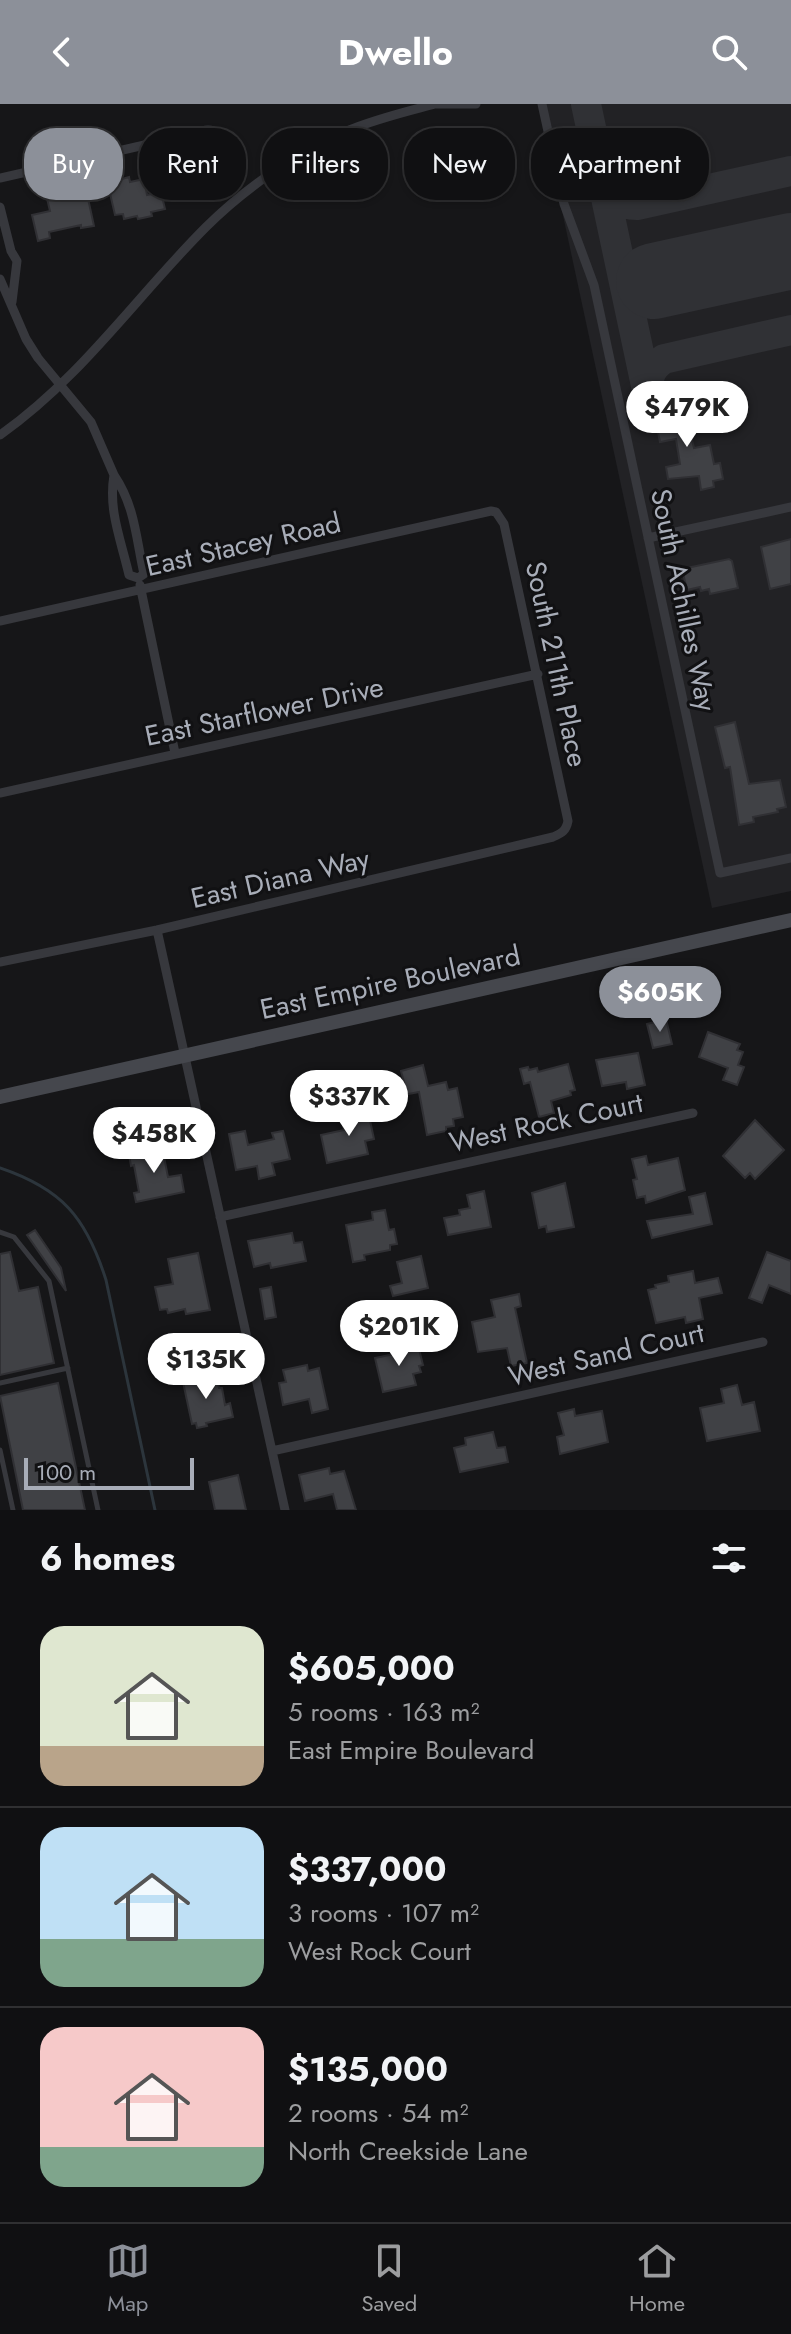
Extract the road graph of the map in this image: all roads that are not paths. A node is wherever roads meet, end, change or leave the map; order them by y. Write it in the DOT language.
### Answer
graph roads {
  1 [pos="434,104"];
  2 [pos="476,104"];
  3 [pos="542,104"];
  4 [pos="401,108"];
  5 [pos="139,146"];
  6 [pos="0,178"];
  7 [pos="0,207"];
  8 [pos="11,251"];
  9 [pos="0,253"];
  10 [pos="0,279"];
  11 [pos="12,302"];
  12 [pos="61,385"];
  13 [pos="0,435"];
  14 [pos="114,475"];
  15 [pos="791,507"];
  16 [pos="496,512"];
  17 [pos="135,532"];
  18 [pos="120,535"];
  19 [pos="648,538"];
  20 [pos="138,578"];
  21 [pos="141,589"];
  22 [pos="0,621"];
  23 [pos="538,674"];
  24 [pos="175,753"];
  25 [pos="0,793"];
  26 [pos="567,828"];
  27 [pos="791,858"];
  28 [pos="791,920"];
  29 [pos="157,930"];
  30 [pos="0,962"];
  31 [pos="184,1054"];
  32 [pos="0,1097"];
  33 [pos="693,1113"];
  34 [pos="220,1217"];
  35 [pos="0,1232"];
  36 [pos="763,1342"];
  37 [pos="68,1368"];
  38 [pos="0,1383"];
  39 [pos="0,1450"];
  40 [pos="272,1451"];
  41 [pos="13,1510"];
  42 [pos="98,1510"];
  43 [pos="285,1510"];
  1 -- 2 [label="street"];
  1 -- 4 [label="street"];
  3 -- 19 [label="street, South Achilles Way"];
  4 -- 12 [label="street"];
  5 -- 6 [label="street"];
  7 -- 8 [label="street"];
  8 -- 9 [label="street"];
  8 -- 11 [label="street"];
  10 -- 11 [label="street"];
  11 -- 12 [label="street"];
  12 -- 13 [label="street"];
  12 -- 14 [label="street"];
  14 -- 17 [label="street"];
  14 -- 18 [label="street"];
  15 -- 19 [label="street"];
  16 -- 21 [label="street, East Stacey Road"];
  16 -- 23 [label="street, South 211th Place"];
  17 -- 18 [label="street"];
  17 -- 20 [label="street"];
  18 -- 20 [label="street"];
  19 -- 27 [label="street, South Achilles Way"];
  20 -- 21 [label="street"];
  21 -- 22 [label="street, East Stacey Road"];
  21 -- 24 [label="street"];
  23 -- 24 [label="street, East Starflower Drive"];
  23 -- 26 [label="street, South 211th Place"];
  24 -- 25 [label="street, East Starflower Drive"];
  26 -- 29 [label="street, East Diana Way"];
  28 -- 31 [label="street, East Empire Boulevard"];
  29 -- 30 [label="street, East Diana Way"];
  29 -- 31 [label="street"];
  31 -- 32 [label="street, East Empire Boulevard"];
  31 -- 34 [label="street"];
  33 -- 34 [label="street, West Rock Court"];
  34 -- 40 [label="street"];
  35 -- 37 [label="lane"];
  36 -- 40 [label="street, West Sand Court"];
  37 -- 38 [label="lane"];
  37 -- 42 [label="lane"];
  39 -- 41 [label="lane"];
  40 -- 43 [label="street"];
}
